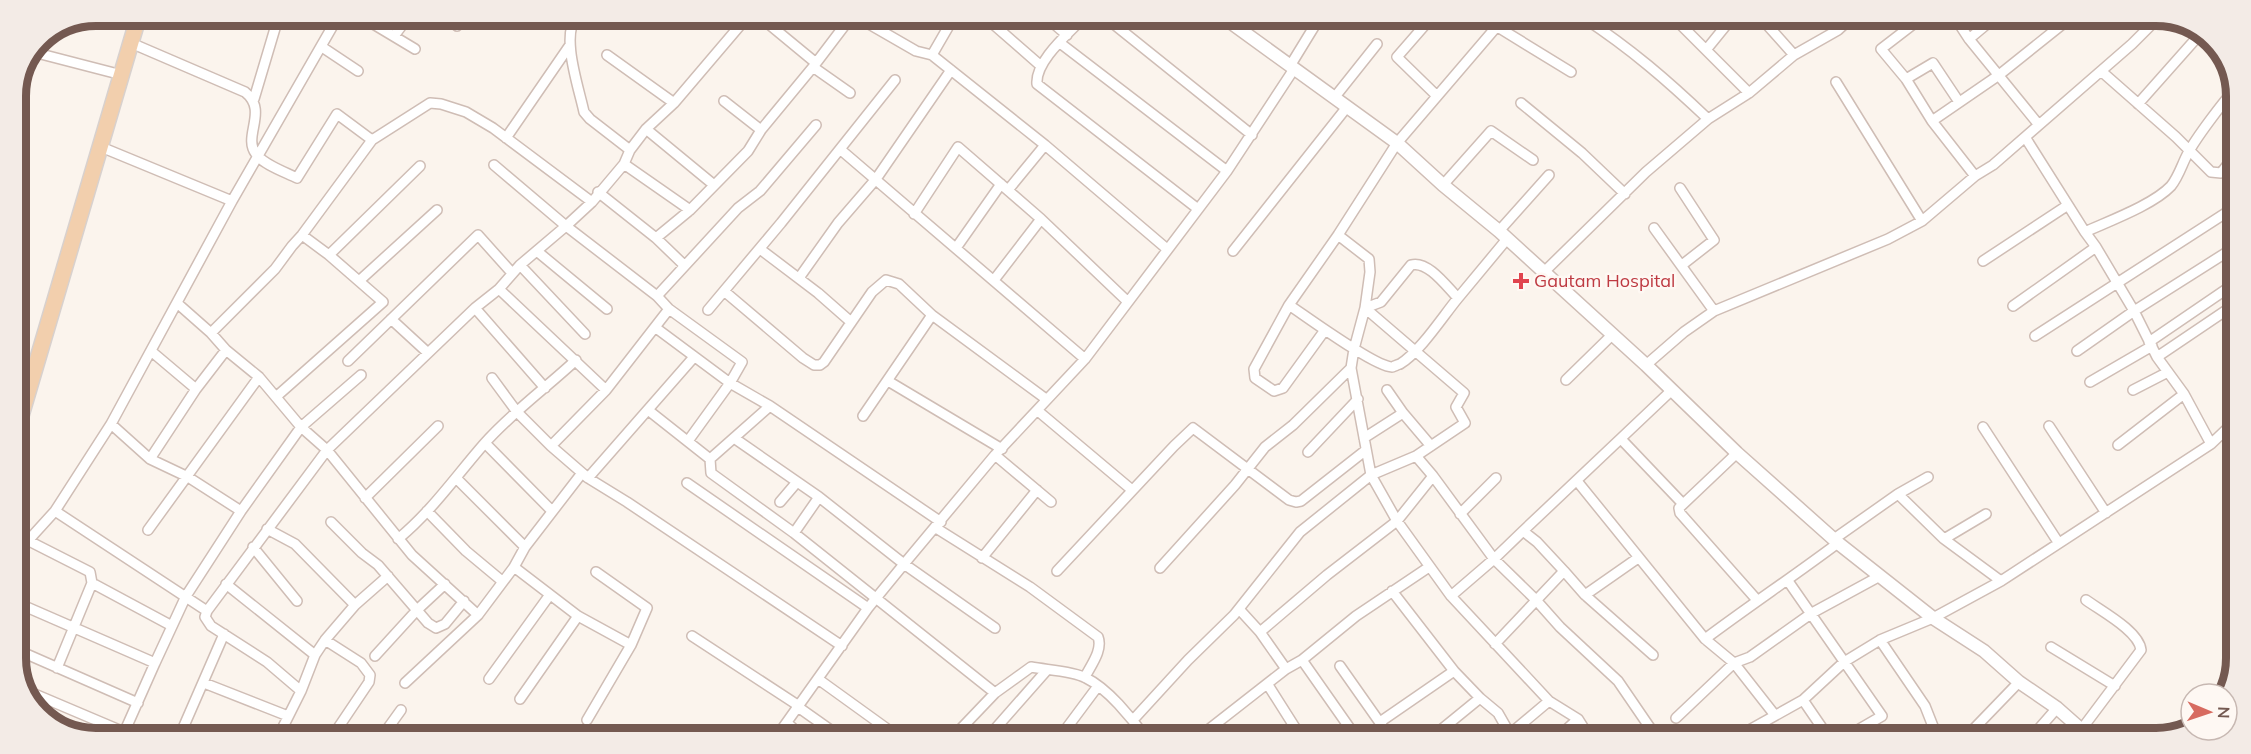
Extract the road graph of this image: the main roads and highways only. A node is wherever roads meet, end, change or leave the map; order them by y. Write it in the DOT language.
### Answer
graph roads {
  1 [pos="135,26"];
  2 [pos="26,377"];
  1 -- 2 [label="main road"];
}
